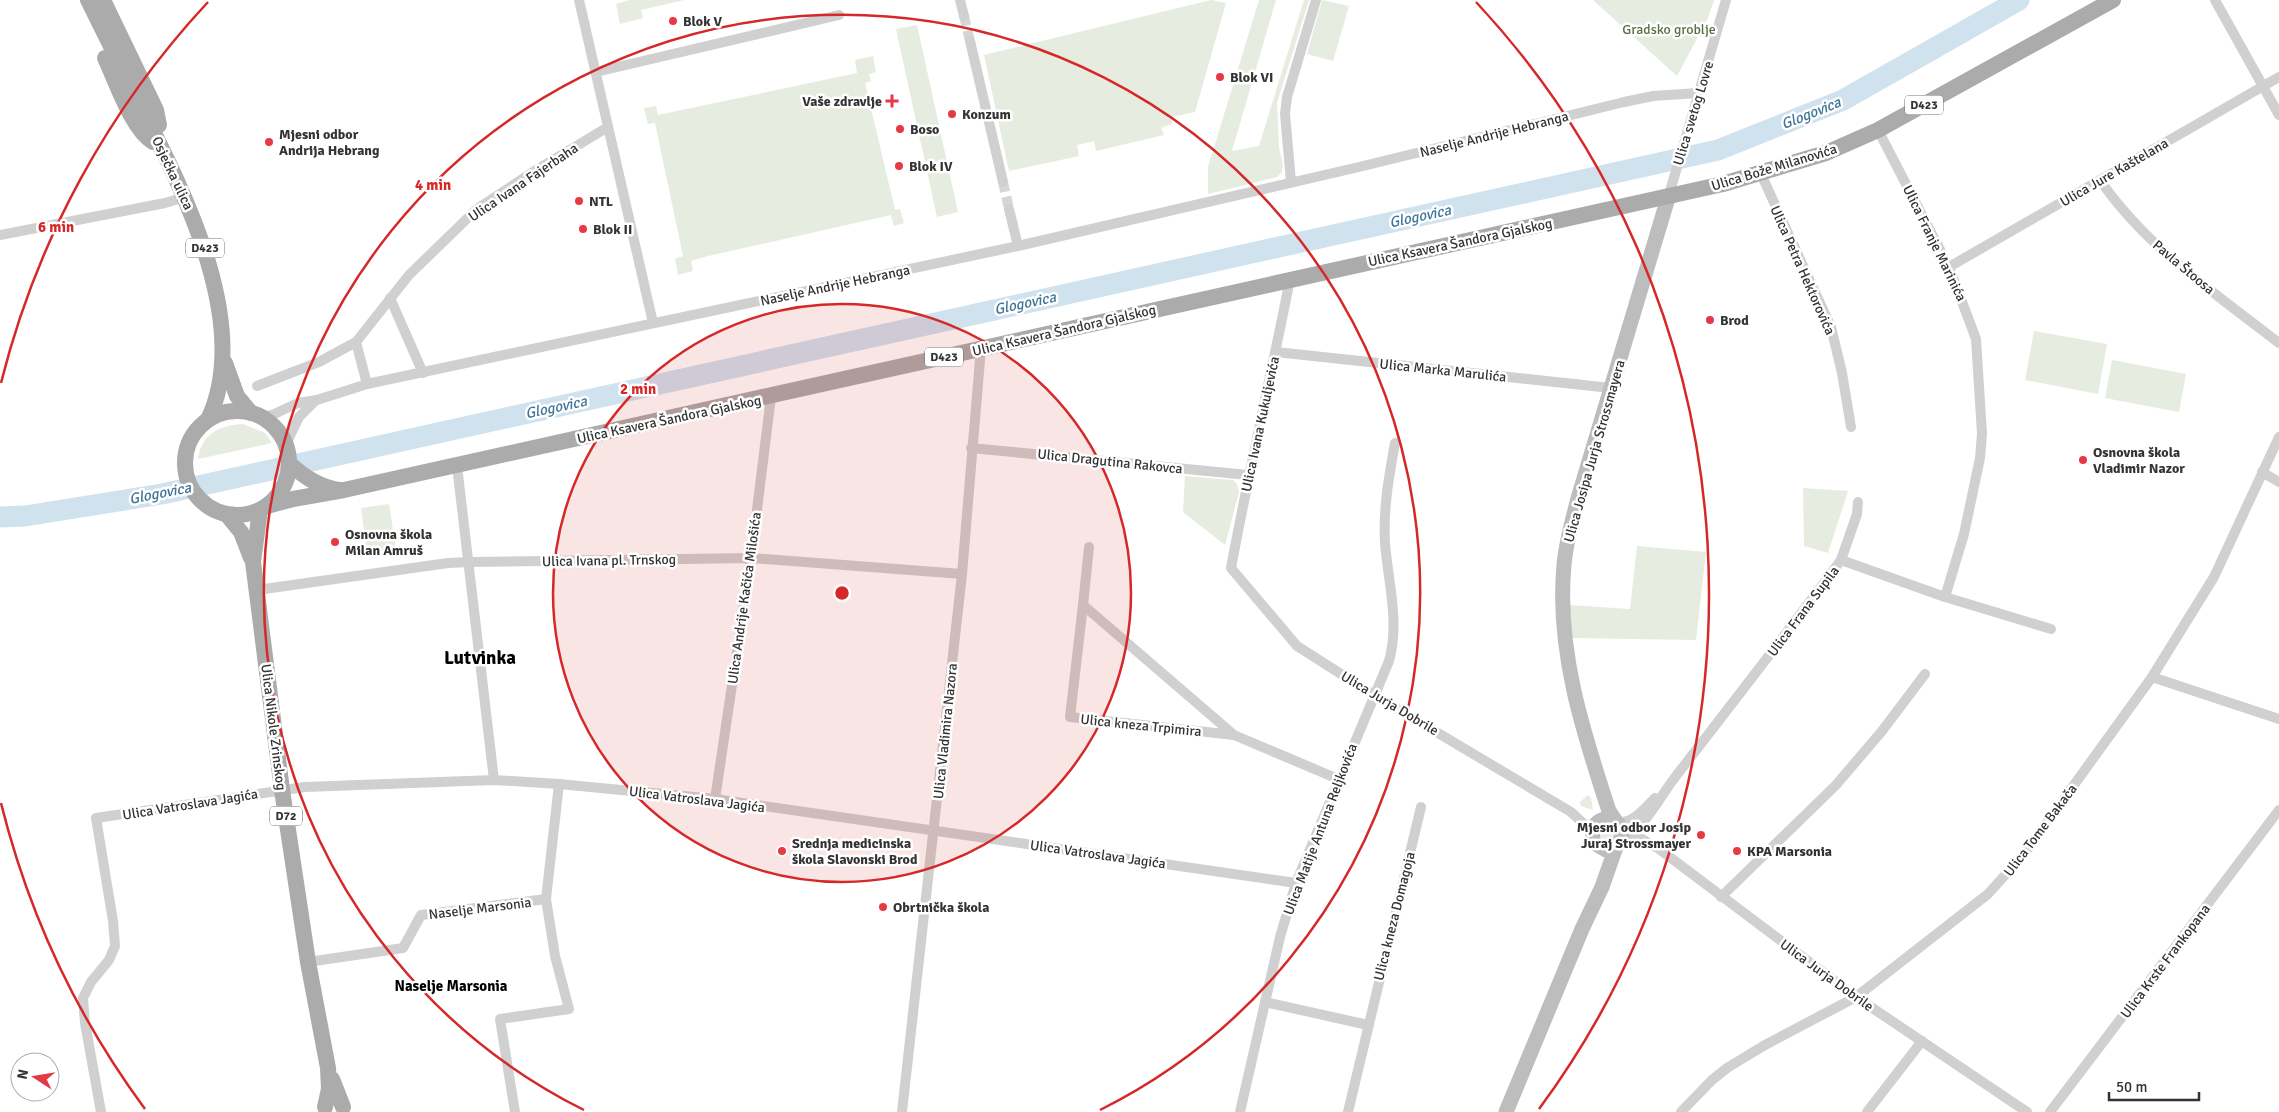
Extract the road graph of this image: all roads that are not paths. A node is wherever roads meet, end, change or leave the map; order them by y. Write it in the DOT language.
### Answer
graph roads {
  1 [pos="77,0"];
  2 [pos="88,0"];
  3 [pos="103,0"];
  4 [pos="579,0"];
  5 [pos="960,0"];
  6 [pos="1316,0"];
  7 [pos="1726,0"];
  8 [pos="2113,0"];
  9 [pos="2215,0"];
  10 [pos="839,15"];
  11 [pos="964,16"];
  12 [pos="970,41"];
  13 [pos="596,72"];
  14 [pos="2279,77"];
  15 [pos="2263,85"];
  16 [pos="1698,93"];
  17 [pos="2279,115"];
  18 [pos="608,126"];
  19 [pos="1878,130"];
  20 [pos="162,147"];
  21 [pos="1761,174"];
  22 [pos="2100,180"];
  23 [pos="1003,182"];
  24 [pos="1291,182"];
  25 [pos="185,197"];
  26 [pos="1668,198"];
  27 [pos="1009,209"];
  28 [pos="0,235"];
  29 [pos="1018,246"];
  30 [pos="1949,267"];
  31 [pos="1290,279"];
  32 [pos="390,298"];
  33 [pos="653,323"];
  34 [pos="356,342"];
  35 [pos="2279,343"];
  36 [pos="981,348"];
  37 [pos="1276,352"];
  38 [pos="223,357"];
  39 [pos="423,373"];
  40 [pos="367,384"];
  41 [pos="257,386"];
  42 [pos="1611,388"];
  43 [pos="771,397"];
  44 [pos="317,400"];
  45 [pos="256,415"];
  46 [pos="208,420"];
  47 [pos="1851,427"];
  48 [pos="2279,437"];
  49 [pos="1395,443"];
  50 [pos="971,448"];
  51 [pos="288,452"];
  52 [pos="457,466"];
  53 [pos="2262,472"];
  54 [pos="1248,475"];
  55 [pos="2279,482"];
  56 [pos="344,490"];
  57 [pos="1858,502"];
  58 [pos="264,508"];
  59 [pos="227,515"];
  60 [pos="1089,547"];
  61 [pos="751,558"];
  62 [pos="1841,560"];
  63 [pos="253,562"];
  64 [pos="470,562"];
  65 [pos="1231,568"];
  66 [pos="962,574"];
  67 [pos="257,590"];
  68 [pos="1945,597"];
  69 [pos="1083,605"];
  70 [pos="2051,629"];
  71 [pos="1925,674"];
  72 [pos="2152,677"];
  73 [pos="1374,695"];
  74 [pos="2279,719"];
  75 [pos="1234,735"];
  76 [pos="1594,768"];
  77 [pos="1338,779"];
  78 [pos="494,780"];
  79 [pos="559,784"];
  80 [pos="1665,789"];
  81 [pos="282,790"];
  82 [pos="715,800"];
  83 [pos="1421,807"];
  84 [pos="2279,810"];
  85 [pos="1571,812"];
  86 [pos="1599,820"];
  87 [pos="1617,821"];
  88 [pos="934,830"];
  89 [pos="1594,841"];
  90 [pos="1622,842"];
  91 [pos="1296,883"];
  92 [pos="1721,896"];
  93 [pos="546,899"];
  94 [pos="1582,929"];
  95 [pos="308,962"];
  96 [pos="1856,997"];
  97 [pos="1265,1002"];
  98 [pos="1368,1025"];
  99 [pos="1922,1041"];
  100 [pos="328,1068"];
  101 [pos="344,1109"];
  102 [pos="323,1110"];
  103 [pos="101,1112"];
  104 [pos="515,1112"];
  105 [pos="902,1112"];
  106 [pos="1240,1112"];
  107 [pos="1348,1112"];
  108 [pos="1506,1112"];
  109 [pos="1681,1112"];
  110 [pos="1868,1112"];
  111 [pos="2027,1112"];
  112 [pos="2050,1112"];
  1 -- 20 [label="main road"];
  2 -- 20 [label="main road, Osječka ulica / D423"];
  3 -- 20 [label="main road"];
  4 -- 13 [label="street"];
  5 -- 11 [label="street"];
  6 -- 24 [label="street"];
  7 -- 16 [label="street, Ulica svetog Lovre"];
  8 -- 19 [label="main road, Ulica Bože Milanovića / D423"];
  9 -- 15 [label="street"];
  10 -- 13 [label="street"];
  12 -- 23 [label="street"];
  13 -- 18 [label="street"];
  14 -- 15 [label="street, Ulica Jure Kaštelana"];
  15 -- 17 [label="street"];
  15 -- 22 [label="street, Ulica Jure Kaštelana"];
  16 -- 24 [label="street, Naselje Andrije Hebranga"];
  16 -- 26 [label="street, Ulica svetog Lovre"];
  18 -- 32 [label="street, Ulica Ivana Fajerbaha"];
  18 -- 33 [label="street"];
  19 -- 21 [label="main road, Ulica Bože Milanovića / D423"];
  19 -- 30 [label="street, Ulica Franje Marinića"];
  20 -- 25 [label="main road, Osječka ulica / D423"];
  21 -- 26 [label="main road, Ulica Bože Milanovića / D423"];
  21 -- 47 [label="street, Ulica Petra Hektorovića"];
  22 -- 30 [label="street, Ulica Jure Kaštelana"];
  22 -- 35 [label="street, Pavla Štoosa"];
  24 -- 29 [label="street, Naselje Andrije Hebranga"];
  25 -- 28 [label="street"];
  25 -- 38 [label="main road, Osječka ulica / D423"];
  26 -- 31 [label="main road, Ulica Ksavera Šandora Gjalskog / D423"];
  26 -- 42 [label="main road, Ulica Josipa Jurja Strossmayera"];
  27 -- 29 [label="street"];
  29 -- 33 [label="street, Naselje Andrije Hebranga"];
  30 -- 68 [label="street, Ulica Franje Marinića"];
  31 -- 36 [label="main road, Ulica Ksavera Šandora Gjalskog / D423"];
  31 -- 37 [label="street, Ulica Ivana Kukuljevića"];
  32 -- 34 [label="street, Ulica Ivana Fajerbaha"];
  32 -- 39 [label="street"];
  33 -- 39 [label="street, Naselje Andrije Hebranga"];
  34 -- 40 [label="street"];
  34 -- 41 [label="street, Ulica Ivana Fajerbaha"];
  36 -- 43 [label="main road, Ulica Ksavera Šandora Gjalskog / D423"];
  36 -- 50 [label="street, Ulica Vladimira Nazora"];
  37 -- 42 [label="street, Ulica Marka Marulića"];
  37 -- 54 [label="street, Ulica Ivana Kukuljevića"];
  38 -- 45 [label="main road, Osječka ulica / D423"];
  38 -- 46 [label="main road, Osječka ulica / D423"];
  39 -- 40 [label="street, Naselje Andrije Hebranga"];
  40 -- 44 [label="street, Naselje Andrije Hebranga"];
  42 -- 76 [label="main road, Ulica Josipa Jurja Strossmayera"];
  43 -- 52 [label="main road, Ulica Ksavera Šandora Gjalskog / D423"];
  43 -- 61 [label="street, Ulica Andrije Kačića Milošića"];
  44 -- 45 [label="street, Naselje Andrije Hebranga"];
  44 -- 51 [label="street"];
  45 -- 46 [label="main road, D423"];
  45 -- 51 [label="main road, D423"];
  46 -- 59 [label="main road, D423"];
  48 -- 53 [label="street, Ulica Tome Bakača"];
  49 -- 73 [label="street, Ulica Matije Antuna Reljkovića"];
  50 -- 54 [label="street, Ulica Dragutina Rakovca"];
  50 -- 66 [label="street, Ulica Vladimira Nazora"];
  51 -- 56 [label="main road, D423"];
  51 -- 58 [label="main road"];
  52 -- 56 [label="main road, Ulica Ksavera Šandora Gjalskog / D423"];
  52 -- 64 [label="street"];
  53 -- 55 [label="street"];
  53 -- 72 [label="street, Ulica Tome Bakača"];
  54 -- 65 [label="street, Ulica Ivana Kukuljevića"];
  56 -- 58 [label="main road, D423"];
  57 -- 62 [label="street"];
  58 -- 59 [label="main road, D423"];
  58 -- 63 [label="main road, Ulica Nikole Zrinskog / D72"];
  59 -- 63 [label="main road, Ulica Nikole Zrinskog / D72"];
  60 -- 69 [label="street, Ulica kneza Trpimira"];
  61 -- 64 [label="street, Ulica Ivana pl. Trnskog"];
  61 -- 66 [label="street, Ulica Ivana pl. Trnskog"];
  61 -- 82 [label="street, Ulica Andrije Kačića Milošića"];
  62 -- 68 [label="street, Ulica Frana Supila"];
  62 -- 80 [label="street, Ulica Frana Supila"];
  63 -- 67 [label="main road, Ulica Nikole Zrinskog / D72"];
  64 -- 67 [label="street, Ulica Ivana pl. Trnskog"];
  64 -- 78 [label="street"];
  65 -- 73 [label="street, Ulica Jurja Dobrile"];
  66 -- 88 [label="street, Ulica Vladimira Nazora"];
  67 -- 81 [label="main road, Ulica Nikole Zrinskog / D72"];
  68 -- 70 [label="street, Ulica Frana Supila"];
  69 -- 75 [label="street, Ulica kneza Trpimira"];
  69 -- 75 [label="street, Ulica kneza Trpimira"];
  71 -- 92 [label="street"];
  72 -- 74 [label="street"];
  72 -- 96 [label="street, Ulica Tome Bakača"];
  73 -- 77 [label="street, Ulica Matije Antuna Reljkovića"];
  73 -- 85 [label="street, Ulica Jurja Dobrile"];
  75 -- 77 [label="street, Ulica kneza Trpimira"];
  76 -- 86 [label="main road, Ulica Josipa Jurja Strossmayera"];
  76 -- 87 [label="main road, Ulica Josipa Jurja Strossmayera"];
  77 -- 91 [label="street, Ulica Matije Antuna Reljkovića"];
  78 -- 79 [label="street, Ulica Vatroslava Jagića"];
  78 -- 81 [label="street, Ulica Vatroslava Jagića"];
  79 -- 82 [label="street, Ulica Vatroslava Jagića"];
  79 -- 93 [label="street"];
  80 -- 87 [label="street, Ulica Frana Supila"];
  80 -- 90 [label="street, Ulica Frana Supila"];
  81 -- 95 [label="main road, Ulica Nikole Zrinskog / D72"];
  81 -- 103 [label="street, Ulica Vatroslava Jagića"];
  82 -- 88 [label="street, Ulica Vatroslava Jagića"];
  83 -- 98 [label="street, Ulica kneza Domagoja"];
  84 -- 112 [label="street, Ulica Krste Frankopana"];
  85 -- 86 [label="street, Ulica Jurja Dobrile"];
  85 -- 89 [label="street, Ulica Jurja Dobrile"];
  86 -- 87 [label="main road"];
  86 -- 89 [label="main road"];
  87 -- 90 [label="main road, Ulica Josipa Jurja Strossmayera"];
  88 -- 91 [label="street, Ulica Vatroslava Jagića"];
  88 -- 105 [label="street, Ulica Vladimira Nazora"];
  89 -- 90 [label="main road"];
  89 -- 94 [label="main road, Ulica Josipa Jurja Strossmayera"];
  90 -- 92 [label="street, Ulica Jurja Dobrile"];
  90 -- 94 [label="main road, Ulica Josipa Jurja Strossmayera"];
  91 -- 97 [label="street, Ulica Matije Antuna Reljkovića"];
  92 -- 96 [label="street, Ulica Jurja Dobrile"];
  93 -- 95 [label="street, Naselje Marsonia"];
  93 -- 104 [label="street, Naselje Marsonia"];
  94 -- 108 [label="main road, Ulica Josipa Jurja Strossmayera"];
  95 -- 100 [label="main road, Ulica Nikole Zrinskog / D72"];
  96 -- 99 [label="street, Ulica Jurja Dobrile"];
  96 -- 109 [label="street, Ulica Tome Bakača"];
  97 -- 98 [label="street"];
  97 -- 106 [label="street, Ulica Matije Antuna Reljkovića"];
  98 -- 107 [label="street, Ulica kneza Domagoja"];
  99 -- 110 [label="street"];
  99 -- 111 [label="street, Ulica Jurja Dobrile"];
  100 -- 101 [label="main road, Ulica Nikole Zrinskog / D72"];
  100 -- 102 [label="main road, Ulica Nikole Zrinskog / D72"];
  101 -- 102 [label="main road, D72"];
}
